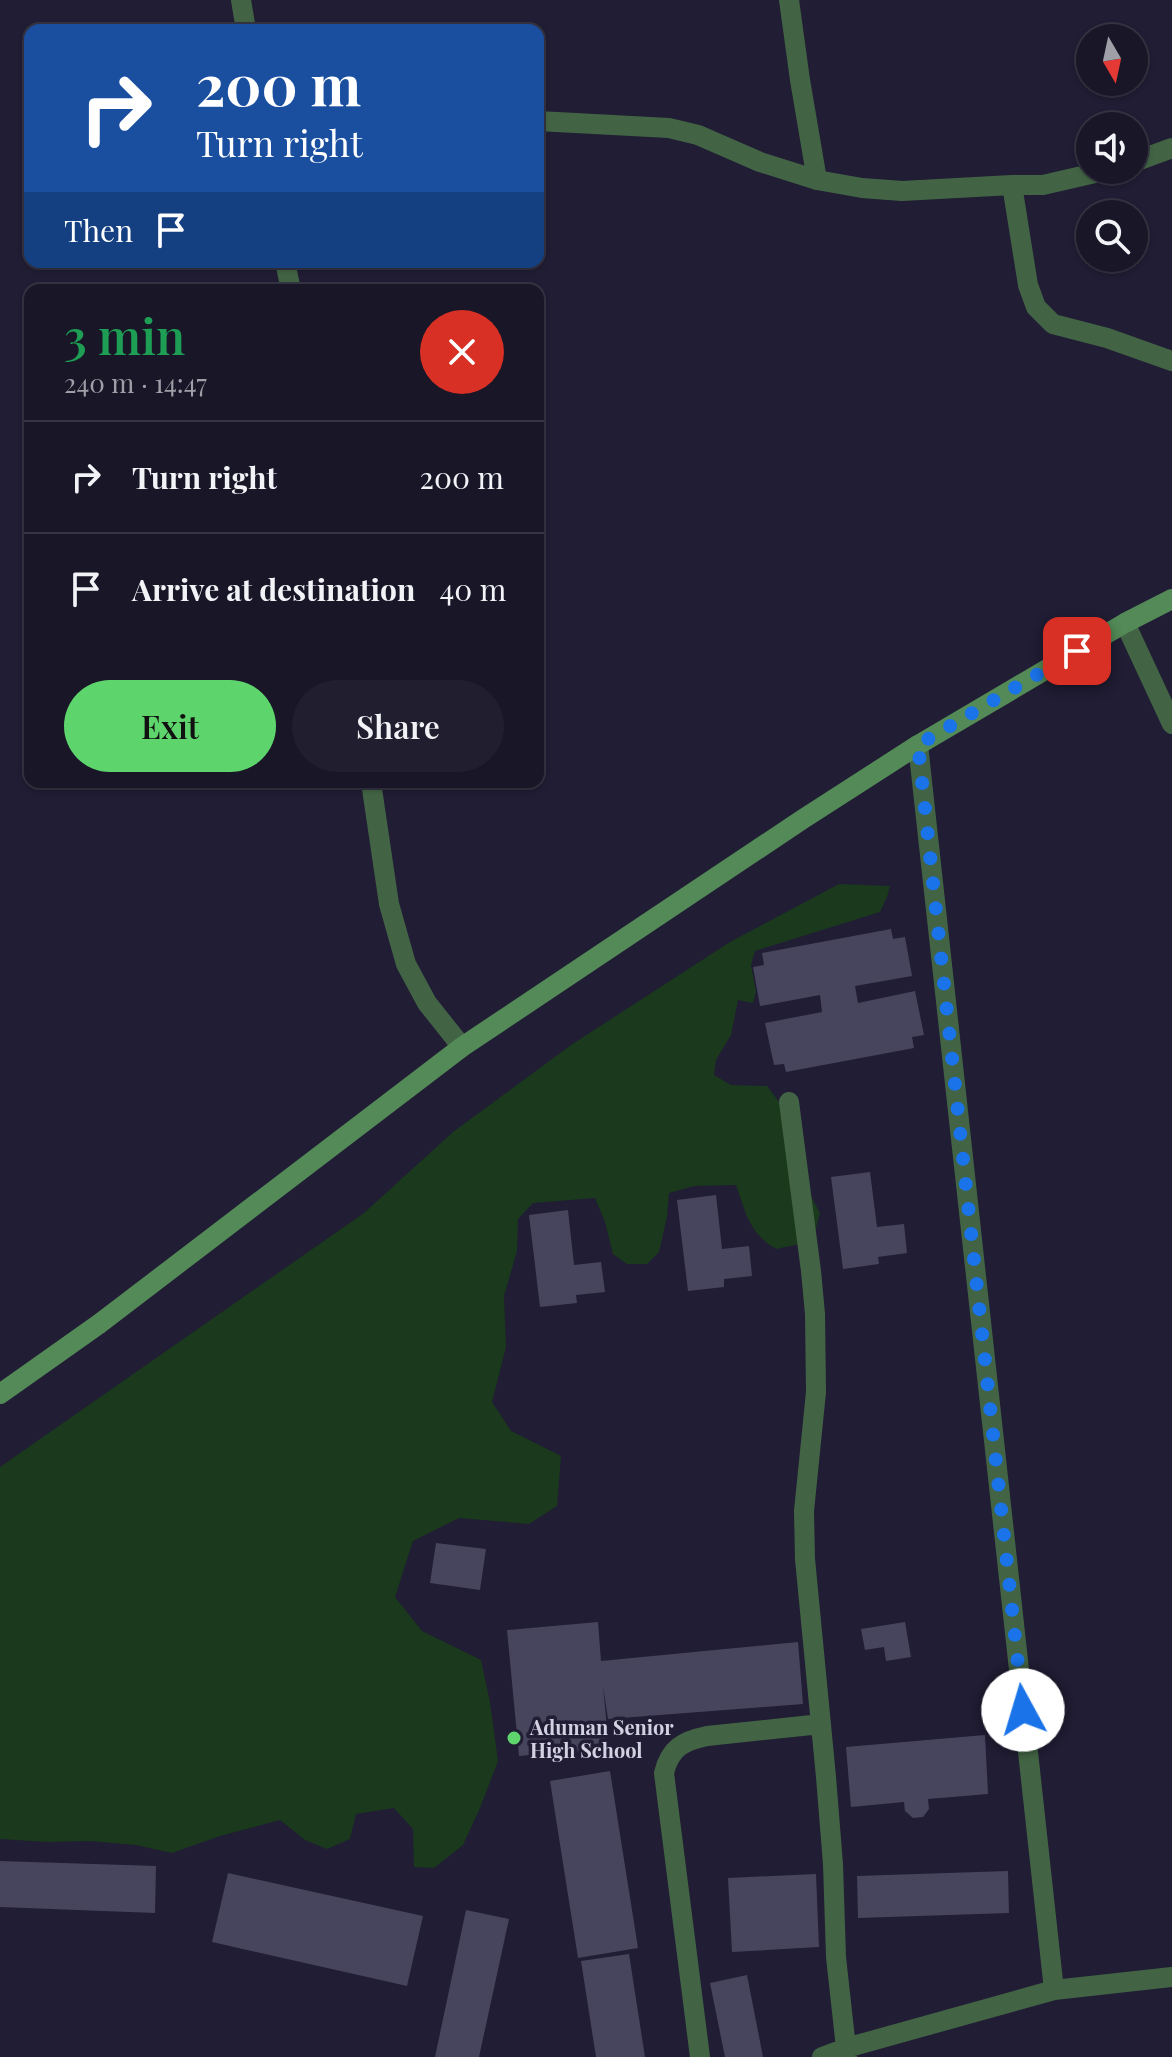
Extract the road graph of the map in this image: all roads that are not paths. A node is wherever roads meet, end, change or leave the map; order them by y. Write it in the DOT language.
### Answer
graph roads {
  1 [pos="241,0"];
  2 [pos="789,0"];
  3 [pos="245,24"];
  4 [pos="544,121"];
  5 [pos="1172,148"];
  6 [pos="1148,157"];
  7 [pos="1076,177"];
  8 [pos="817,180"];
  9 [pos="1012,185"];
  10 [pos="1172,361"];
  11 [pos="1172,599"];
  12 [pos="1125,623"];
  13 [pos="1172,724"];
  14 [pos="918,745"];
  15 [pos="372,788"];
  16 [pos="462,1047"];
  17 [pos="789,1102"];
  18 [pos="0,1394"];
  19 [pos="821,1724"];
  20 [pos="1172,1977"];
  21 [pos="1054,1990"];
  22 [pos="847,2052"];
  23 [pos="700,2057"];
  24 [pos="822,2057"];
  1 -- 3 [label="street"];
  2 -- 8 [label="street"];
  4 -- 8 [label="street"];
  5 -- 6 [label="street"];
  7 -- 9 [label="street"];
  8 -- 9 [label="street"];
  9 -- 10 [label="street"];
  11 -- 12 [label="street"];
  12 -- 13 [label="street"];
  12 -- 14 [label="street"];
  14 -- 16 [label="street"];
  14 -- 21 [label="street"];
  15 -- 16 [label="street"];
  16 -- 18 [label="street"];
  17 -- 19 [label="street"];
  19 -- 22 [label="street"];
  19 -- 23 [label="street"];
  20 -- 21 [label="street"];
  21 -- 22 [label="street"];
  22 -- 24 [label="street"];
}
